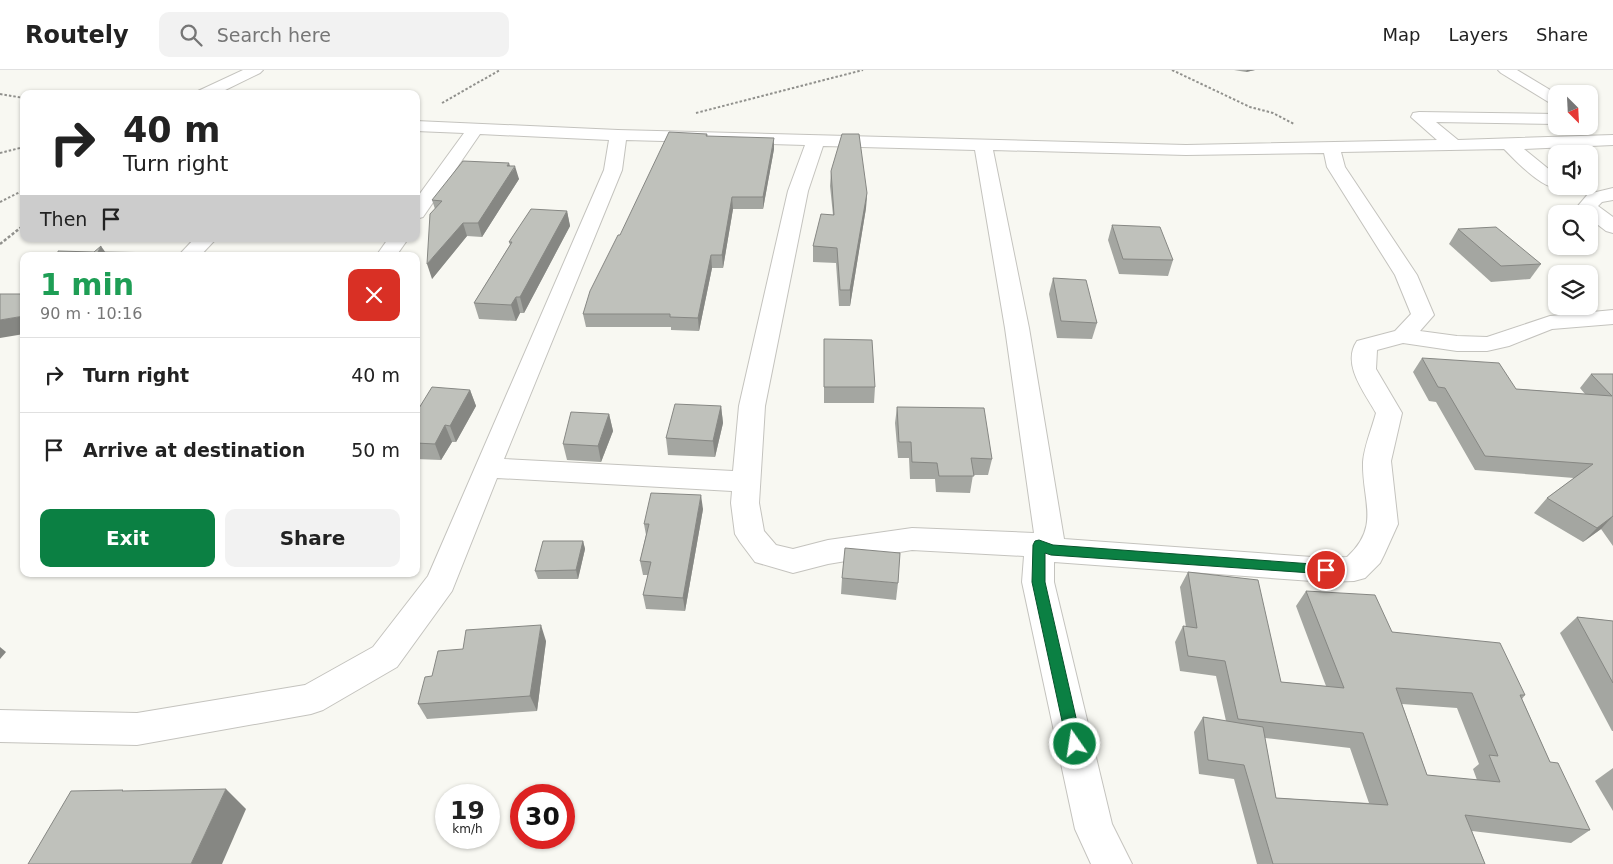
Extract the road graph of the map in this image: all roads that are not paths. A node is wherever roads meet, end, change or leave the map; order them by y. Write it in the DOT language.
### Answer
graph roads {
  1 [pos="255,70"];
  2 [pos="1506,70"];
  3 [pos="212,90"];
  4 [pos="1548,95"];
  5 [pos="1548,119"];
  6 [pos="1598,125"];
  7 [pos="420,126"];
  8 [pos="476,128"];
  9 [pos="1613,134"];
  10 [pos="618,135"];
  11 [pos="816,140"];
  12 [pos="1613,140"];
  13 [pos="1508,144"];
  14 [pos="983,145"];
  15 [pos="1454,145"];
  16 [pos="1336,147"];
  17 [pos="1548,178"];
  18 [pos="1613,194"];
  19 [pos="1571,195"];
  20 [pos="1584,205"];
  21 [pos="1589,205"];
  22 [pos="420,207"];
  23 [pos="1598,215"];
  24 [pos="1613,227"];
  25 [pos="203,242"];
  26 [pos="192,252"];
  27 [pos="1613,317"];
  28 [pos="1403,336"];
  29 [pos="487,468"];
  30 [pos="746,482"];
  31 [pos="1045,547"];
  32 [pos="0,726"];
  33 [pos="1112,864"];
  1 -- 3 [label="street"];
  2 -- 4 [label="street"];
  5 -- 15 [label="street"];
  6 -- 9 [label="street"];
  7 -- 8 [label="street"];
  8 -- 10 [label="street"];
  8 -- 22 [label="street"];
  10 -- 11 [label="street"];
  10 -- 29 [label="street"];
  11 -- 14 [label="street"];
  11 -- 30 [label="street"];
  12 -- 13 [label="street"];
  13 -- 15 [label="street"];
  13 -- 17 [label="street"];
  14 -- 16 [label="street"];
  14 -- 31 [label="street"];
  15 -- 16 [label="street"];
  16 -- 28 [label="street"];
  18 -- 21 [label="street"];
  19 -- 20 [label="street"];
  23 -- 24 [label="street"];
  25 -- 26 [label="street"];
  27 -- 28 [label="street"];
  28 -- 31 [label="street"];
  29 -- 30 [label="street"];
  29 -- 32 [label="street"];
  30 -- 31 [label="street"];
  31 -- 33 [label="street"];
}
